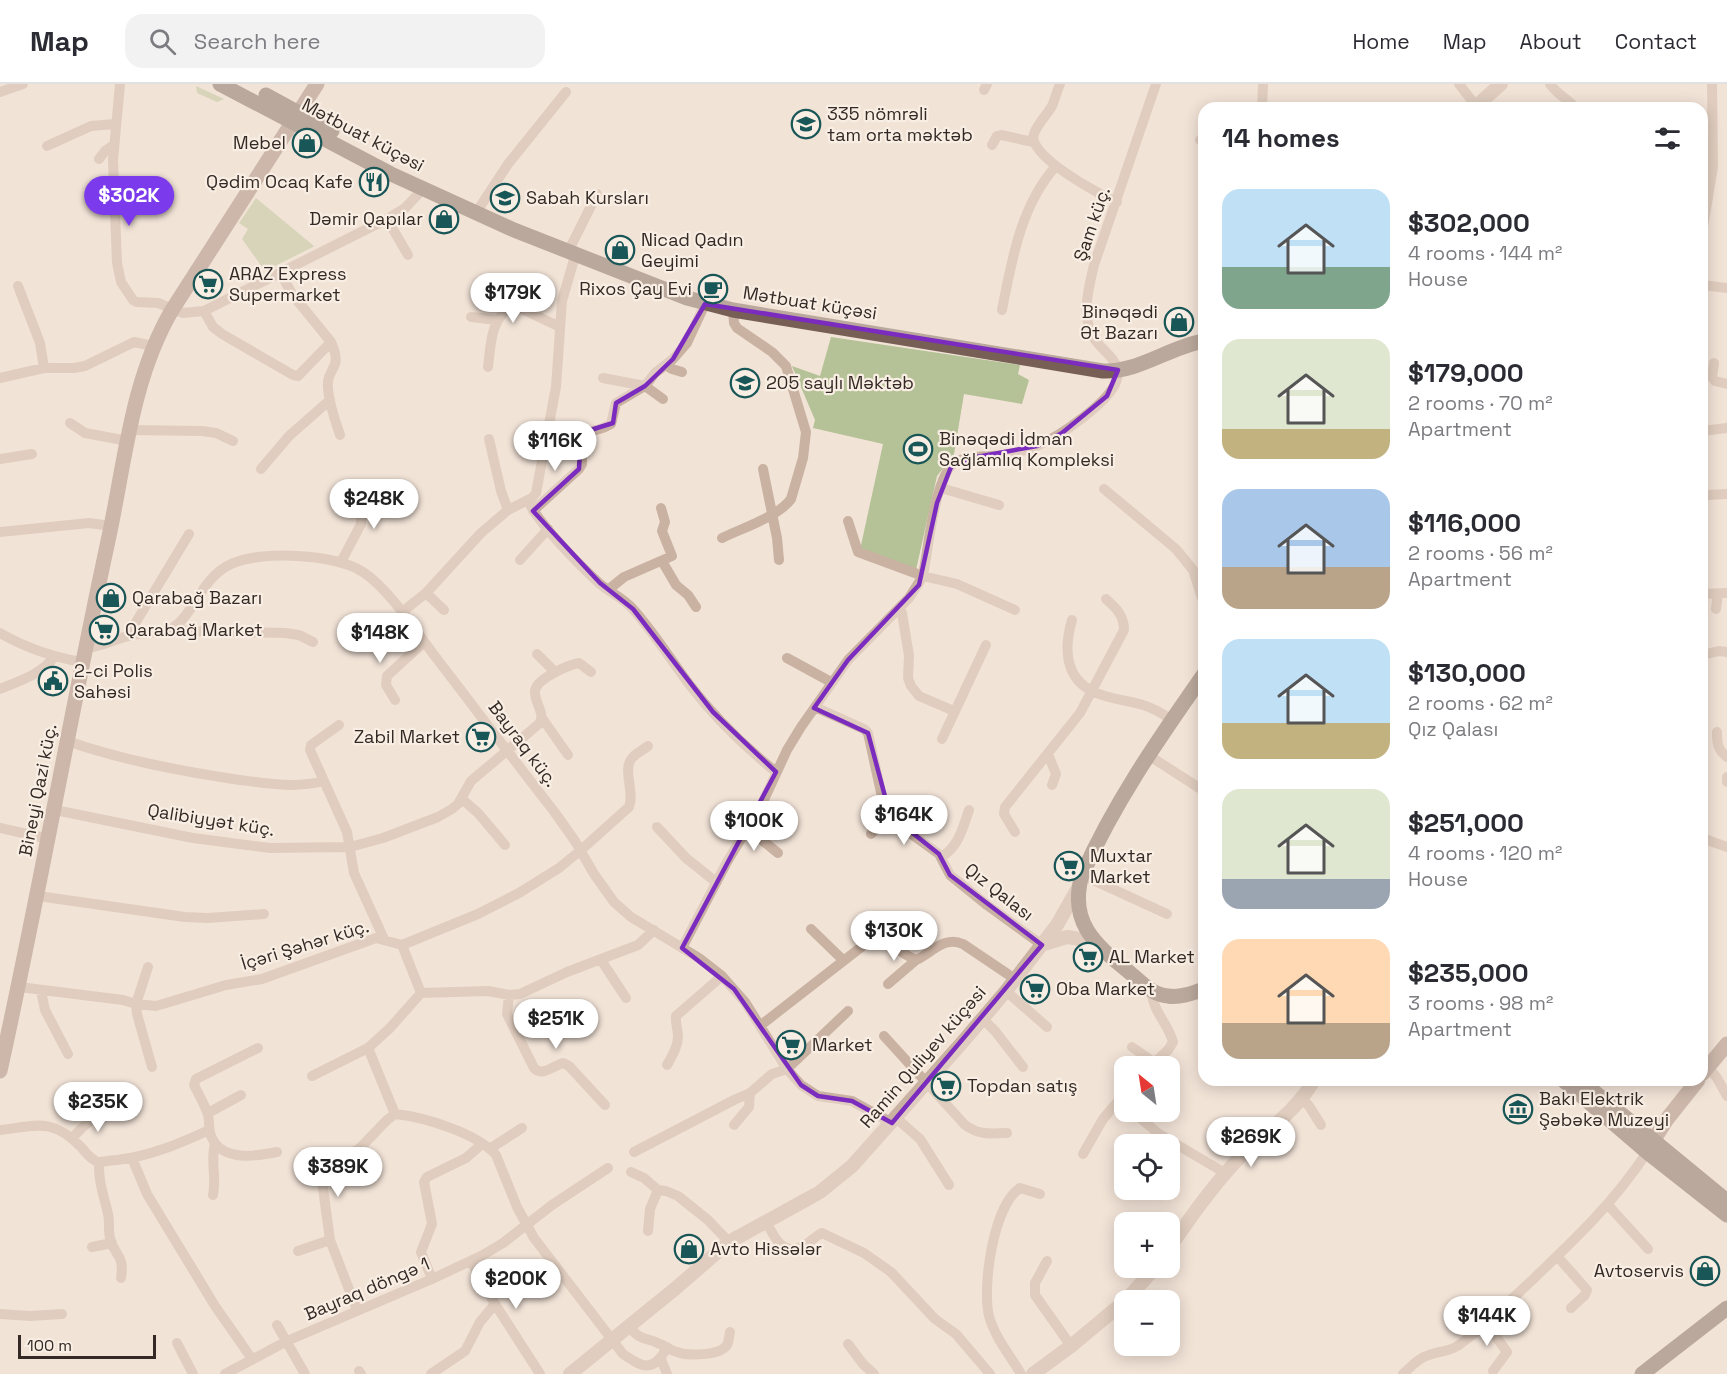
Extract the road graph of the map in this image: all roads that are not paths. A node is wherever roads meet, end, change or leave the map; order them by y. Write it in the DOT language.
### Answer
graph roads {
  1 [pos="22,84"];
  2 [pos="120,84"];
  3 [pos="220,84"];
  4 [pos="243,84"];
  5 [pos="317,84"];
  6 [pos="1060,84"];
  7 [pos="1156,84"];
  8 [pos="1263,84"];
  9 [pos="1459,84"];
  10 [pos="1501,84"];
  11 [pos="1550,84"];
  12 [pos="1712,84"];
  13 [pos="0,92"];
  14 [pos="566,92"];
  15 [pos="1263,102"];
  16 [pos="1472,102"];
  17 [pos="1481,102"];
  18 [pos="1569,102"];
  19 [pos="296,116"];
  20 [pos="115,124"];
  21 [pos="1033,142"];
  22 [pos="114,145"];
  23 [pos="992,145"];
  24 [pos="47,146"];
  25 [pos="99,159"];
  26 [pos="1056,166"];
  27 [pos="423,189"];
  28 [pos="597,194"];
  29 [pos="1708,197"];
  30 [pos="1117,202"];
  31 [pos="476,213"];
  32 [pos="387,219"];
  33 [pos="572,254"];
  34 [pos="408,255"];
  35 [pos="281,274"];
  36 [pos="18,286"];
  37 [pos="1708,286"];
  38 [pos="1727,288"];
  39 [pos="705,304"];
  40 [pos="172,310"];
  41 [pos="734,310"];
  42 [pos="1002,310"];
  43 [pos="204,312"];
  44 [pos="471,317"];
  45 [pos="497,320"];
  46 [pos="558,326"];
  47 [pos="331,342"];
  48 [pos="1198,342"];
  49 [pos="153,346"];
  50 [pos="1714,363"];
  51 [pos="666,365"];
  52 [pos="488,367"];
  53 [pos="44,368"];
  54 [pos="1118,370"];
  55 [pos="682,372"];
  56 [pos="0,378"];
  57 [pos="603,378"];
  58 [pos="1727,384"];
  59 [pos="645,386"];
  60 [pos="663,399"];
  61 [pos="330,400"];
  62 [pos="70,423"];
  63 [pos="548,428"];
  64 [pos="1727,428"];
  65 [pos="1708,430"];
  66 [pos="581,433"];
  67 [pos="340,435"];
  68 [pos="129,436"];
  69 [pos="489,439"];
  70 [pos="233,441"];
  71 [pos="32,454"];
  72 [pos="0,459"];
  73 [pos="763,469"];
  74 [pos="261,470"];
  75 [pos="941,488"];
  76 [pos="1104,489"];
  77 [pos="354,491"];
  78 [pos="1727,494"];
  79 [pos="1708,495"];
  80 [pos="528,501"];
  81 [pos="999,505"];
  82 [pos="661,508"];
  83 [pos="508,510"];
  84 [pos="534,511"];
  85 [pos="773,515"];
  86 [pos="848,521"];
  87 [pos="111,526"];
  88 [pos="548,529"];
  89 [pos="0,532"];
  90 [pos="189,534"];
  91 [pos="722,538"];
  92 [pos="520,560"];
  93 [pos="779,560"];
  94 [pos="662,561"];
  95 [pos="341,562"];
  96 [pos="923,576"];
  97 [pos="1198,585"];
  98 [pos="608,590"];
  99 [pos="426,593"];
  100 [pos="1723,594"];
  101 [pos="1106,599"];
  102 [pos="696,606"];
  103 [pos="899,608"];
  104 [pos="1716,609"];
  105 [pos="444,610"];
  106 [pos="1015,610"];
  107 [pos="402,612"];
  108 [pos="1072,620"];
  109 [pos="176,625"];
  110 [pos="0,633"];
  111 [pos="132,634"];
  112 [pos="313,642"];
  113 [pos="424,642"];
  114 [pos="986,645"];
  115 [pos="1727,652"];
  116 [pos="537,654"];
  117 [pos="1708,654"];
  118 [pos="84,655"];
  119 [pos="54,657"];
  120 [pos="787,658"];
  121 [pos="555,672"];
  122 [pos="591,672"];
  123 [pos="831,682"];
  124 [pos="1198,683"];
  125 [pos="0,689"];
  126 [pos="1092,692"];
  127 [pos="395,700"];
  128 [pos="815,707"];
  129 [pos="954,711"];
  130 [pos="542,718"];
  131 [pos="1172,720"];
  132 [pos="339,725"];
  133 [pos="1716,732"];
  134 [pos="942,739"];
  135 [pos="67,741"];
  136 [pos="648,746"];
  137 [pos="508,752"];
  138 [pos="568,754"];
  139 [pos="1048,754"];
  140 [pos="1148,755"];
  141 [pos="1727,758"];
  142 [pos="776,772"];
  143 [pos="1727,777"];
  144 [pos="324,781"];
  145 [pos="1727,782"];
  146 [pos="1052,785"];
  147 [pos="1198,787"];
  148 [pos="462,799"];
  149 [pos="55,810"];
  150 [pos="969,810"];
  151 [pos="890,815"];
  152 [pos="657,827"];
  153 [pos="0,828"];
  154 [pos="748,829"];
  155 [pos="1015,832"];
  156 [pos="871,834"];
  157 [pos="49,839"];
  158 [pos="1708,840"];
  159 [pos="505,845"];
  160 [pos="350,847"];
  161 [pos="1727,847"];
  162 [pos="581,850"];
  163 [pos="778,853"];
  164 [pos="941,857"];
  165 [pos="1080,881"];
  166 [pos="716,882"];
  167 [pos="38,896"];
  168 [pos="264,914"];
  169 [pos="1167,914"];
  170 [pos="811,929"];
  171 [pos="654,930"];
  172 [pos="384,939"];
  173 [pos="1094,941"];
  174 [pos="402,945"];
  175 [pos="1042,945"];
  176 [pos="682,948"];
  177 [pos="601,960"];
  178 [pos="843,960"];
  179 [pos="916,960"];
  180 [pos="148,967"];
  181 [pos="722,976"];
  182 [pos="1015,979"];
  183 [pos="888,984"];
  184 [pos="19,987"];
  185 [pos="41,991"];
  186 [pos="1006,991"];
  187 [pos="1152,991"];
  188 [pos="1198,991"];
  189 [pos="421,993"];
  190 [pos="509,995"];
  191 [pos="626,998"];
  192 [pos="136,1004"];
  193 [pos="848,1011"];
  194 [pos="983,1019"];
  195 [pos="761,1025"];
  196 [pos="1047,1027"];
  197 [pos="884,1036"];
  198 [pos="1727,1044"];
  199 [pos="1132,1047"];
  200 [pos="258,1048"];
  201 [pos="368,1048"];
  202 [pos="68,1054"];
  203 [pos="1142,1056"];
  204 [pos="1162,1056"];
  205 [pos="668,1065"];
  206 [pos="152,1067"];
  207 [pos="1023,1067"];
  208 [pos="1708,1067"];
  209 [pos="788,1069"];
  210 [pos="0,1071"];
  211 [pos="1708,1073"];
  212 [pos="312,1076"];
  213 [pos="927,1083"];
  214 [pos="1310,1086"];
  215 [pos="1571,1086"];
  216 [pos="1586,1086"];
  217 [pos="1693,1086"];
  218 [pos="750,1093"];
  219 [pos="241,1095"];
  220 [pos="1727,1096"];
  221 [pos="1302,1099"];
  222 [pos="605,1105"];
  223 [pos="107,1108"];
  224 [pos="1114,1108"];
  225 [pos="208,1113"];
  226 [pos="395,1114"];
  227 [pos="894,1121"];
  228 [pos="1145,1122"];
  229 [pos="734,1125"];
  230 [pos="1321,1125"];
  231 [pos="522,1128"];
  232 [pos="0,1130"];
  233 [pos="209,1130"];
  234 [pos="1007,1133"];
  235 [pos="72,1138"];
  236 [pos="215,1144"];
  237 [pos="486,1146"];
  238 [pos="1650,1146"];
  239 [pos="277,1152"];
  240 [pos="634,1152"];
  241 [pos="1083,1154"];
  242 [pos="132,1158"];
  243 [pos="99,1162"];
  244 [pos="608,1168"];
  245 [pos="631,1172"];
  246 [pos="1225,1173"];
  247 [pos="949,1185"];
  248 [pos="657,1190"];
  249 [pos="1040,1194"];
  250 [pos="213,1195"];
  251 [pos="1727,1201"];
  252 [pos="1608,1205"];
  253 [pos="1727,1215"];
  254 [pos="766,1221"];
  255 [pos="527,1226"];
  256 [pos="648,1231"];
  257 [pos="1180,1232"];
  258 [pos="330,1240"];
  259 [pos="729,1242"];
  260 [pos="112,1244"];
  261 [pos="92,1247"];
  262 [pos="1648,1249"];
  263 [pos="298,1251"];
  264 [pos="1557,1256"];
  265 [pos="471,1261"];
  266 [pos="1047,1261"];
  267 [pos="121,1278"];
  268 [pos="1146,1278"];
  269 [pos="432,1279"];
  270 [pos="1135,1290"];
  271 [pos="495,1304"];
  272 [pos="1571,1308"];
  273 [pos="1727,1308"];
  274 [pos="357,1310"];
  275 [pos="1114,1310"];
  276 [pos="0,1314"];
  277 [pos="62,1314"];
  278 [pos="1486,1323"];
  279 [pos="277,1324"];
  280 [pos="628,1327"];
  281 [pos="730,1332"];
  282 [pos="612,1340"];
  283 [pos="287,1341"];
  284 [pos="177,1343"];
  285 [pos="848,1344"];
  286 [pos="1071,1346"];
  287 [pos="667,1347"];
  288 [pos="252,1359"];
  289 [pos="661,1359"];
  290 [pos="638,1370"];
  291 [pos="1493,1371"];
  292 [pos="193,1374"];
  293 [pos="225,1374"];
  294 [pos="305,1374"];
  295 [pos="431,1374"];
  296 [pos="540,1374"];
  297 [pos="570,1374"];
  298 [pos="667,1374"];
  299 [pos="874,1374"];
  300 [pos="990,1374"];
  301 [pos="1021,1374"];
  302 [pos="1033,1374"];
  303 [pos="1403,1374"];
  304 [pos="1642,1374"];
  1 -- 13 [label="street"];
  2 -- 20 [label="street"];
  3 -- 19 [label="main road, Mətbuat küçəsi"];
  4 -- 19 [label="main road, Mətbuat küçəsi"];
  5 -- 19 [label="main road, Bineyi Qazi küç."];
  6 -- 21 [label="street"];
  7 -- 30 [label="street, Şam küç."];
  8 -- 15 [label="street"];
  9 -- 16 [label="street"];
  10 -- 17 [label="street"];
  11 -- 18 [label="street"];
  12 -- 29 [label="street"];
  14 -- 31 [label="street"];
  19 -- 27 [label="main road, Mətbuat küçəsi"];
  19 -- 40 [label="main road, Bineyi Qazi küç."];
  20 -- 22 [label="street"];
  20 -- 24 [label="street"];
  21 -- 23 [label="street"];
  21 -- 26 [label="street"];
  22 -- 25 [label="street"];
  22 -- 40 [label="street"];
  26 -- 30 [label="street"];
  26 -- 42 [label="street"];
  27 -- 31 [label="main road, Mətbuat küçəsi"];
  27 -- 32 [label="street"];
  28 -- 33 [label="street"];
  30 -- 54 [label="street, Şam küç."];
  31 -- 33 [label="main road, Mətbuat küçəsi"];
  32 -- 34 [label="street"];
  32 -- 35 [label="street"];
  33 -- 39 [label="main road, Mətbuat küçəsi"];
  33 -- 46 [label="street"];
  35 -- 43 [label="street"];
  35 -- 47 [label="street"];
  36 -- 53 [label="street"];
  37 -- 38 [label="street"];
  39 -- 41 [label="main road, Mətbuat küçəsi"];
  39 -- 51 [label="street"];
  40 -- 43 [label="street"];
  40 -- 49 [label="main road, Bineyi Qazi küç."];
  41 -- 54 [label="main road, Mətbuat küçəsi"];
  41 -- 85 [label="street"];
  43 -- 47 [label="street"];
  44 -- 45 [label="street"];
  45 -- 46 [label="street"];
  45 -- 52 [label="street"];
  46 -- 63 [label="street"];
  47 -- 61 [label="street"];
  48 -- 54 [label="main road, Mətbuat küçəsi"];
  49 -- 53 [label="street"];
  49 -- 68 [label="main road, Bineyi Qazi küç."];
  50 -- 58 [label="street"];
  51 -- 55 [label="street"];
  51 -- 59 [label="street"];
  53 -- 56 [label="street"];
  54 -- 75 [label="street"];
  57 -- 59 [label="street"];
  59 -- 60 [label="street"];
  59 -- 66 [label="street"];
  61 -- 67 [label="street"];
  61 -- 74 [label="street"];
  62 -- 68 [label="street"];
  63 -- 66 [label="street"];
  63 -- 80 [label="street"];
  64 -- 65 [label="street"];
  66 -- 84 [label="street"];
  68 -- 70 [label="street"];
  68 -- 87 [label="main road, Bineyi Qazi küç."];
  69 -- 83 [label="street"];
  71 -- 72 [label="street"];
  73 -- 85 [label="street"];
  75 -- 81 [label="street"];
  75 -- 96 [label="street"];
  76 -- 97 [label="street"];
  77 -- 95 [label="street"];
  78 -- 79 [label="street"];
  80 -- 83 [label="street"];
  80 -- 84 [label="street"];
  82 -- 94 [label="street"];
  83 -- 99 [label="street"];
  84 -- 88 [label="street"];
  85 -- 91 [label="street"];
  85 -- 93 [label="street"];
  86 -- 96 [label="street"];
  87 -- 89 [label="street"];
  87 -- 118 [label="main road, Bineyi Qazi küç."];
  88 -- 92 [label="street"];
  88 -- 98 [label="street"];
  90 -- 111 [label="street"];
  94 -- 98 [label="street"];
  94 -- 102 [label="street"];
  95 -- 107 [label="street, Bayraq küç."];
  95 -- 109 [label="street, Bayraq küç."];
  96 -- 103 [label="street"];
  96 -- 106 [label="street"];
  98 -- 142 [label="street"];
  99 -- 105 [label="street"];
  99 -- 107 [label="street"];
  100 -- 104 [label="street"];
  101 -- 126 [label="street"];
  103 -- 123 [label="street"];
  103 -- 129 [label="street"];
  107 -- 113 [label="street, Bayraq küç."];
  108 -- 126 [label="street"];
  109 -- 111 [label="street"];
  109 -- 112 [label="street"];
  110 -- 119 [label="street"];
  111 -- 118 [label="street"];
  113 -- 127 [label="street"];
  113 -- 137 [label="street, Bayraq küç."];
  114 -- 129 [label="street"];
  115 -- 117 [label="street"];
  116 -- 121 [label="street"];
  118 -- 119 [label="street"];
  118 -- 135 [label="main road, Bineyi Qazi küç."];
  119 -- 125 [label="street"];
  120 -- 123 [label="street"];
  121 -- 122 [label="street"];
  121 -- 130 [label="street"];
  123 -- 128 [label="street"];
  124 -- 131 [label="main road, Ramin Quliyev küçəsi"];
  126 -- 131 [label="street"];
  126 -- 139 [label="street"];
  128 -- 142 [label="street"];
  128 -- 151 [label="street, Qız Qalası"];
  129 -- 134 [label="street"];
  130 -- 137 [label="street, Qalibiyyət küç."];
  130 -- 138 [label="street"];
  131 -- 140 [label="main road, Ramin Quliyev küçəsi"];
  132 -- 144 [label="street"];
  133 -- 141 [label="street"];
  135 -- 144 [label="street"];
  135 -- 149 [label="main road, Bineyi Qazi küç."];
  136 -- 162 [label="street"];
  137 -- 148 [label="street, Qalibiyyət küç."];
  137 -- 162 [label="street, Bayraq küç."];
  139 -- 146 [label="street"];
  139 -- 155 [label="street"];
  140 -- 147 [label="street"];
  140 -- 165 [label="main road, Ramin Quliyev küçəsi"];
  142 -- 154 [label="street"];
  143 -- 145 [label="street"];
  144 -- 160 [label="street"];
  148 -- 159 [label="street"];
  148 -- 160 [label="street, Qalibiyyət küç."];
  149 -- 157 [label="main road, Bineyi Qazi küç."];
  149 -- 160 [label="street, Qalibiyyət küç."];
  150 -- 164 [label="street"];
  151 -- 156 [label="street"];
  151 -- 164 [label="street, Qız Qalası"];
  152 -- 166 [label="street"];
  153 -- 157 [label="street"];
  154 -- 163 [label="street"];
  154 -- 166 [label="street"];
  157 -- 167 [label="main road, Bineyi Qazi küç."];
  158 -- 161 [label="street"];
  160 -- 172 [label="street"];
  162 -- 171 [label="street, Bayraq küç."];
  162 -- 174 [label="street"];
  164 -- 175 [label="street, Qız Qalası"];
  165 -- 169 [label="street"];
  165 -- 173 [label="main road"];
  165 -- 175 [label="street, Ramin Quliyev küçəsi"];
  166 -- 176 [label="street"];
  167 -- 168 [label="street"];
  167 -- 184 [label="main road, Bineyi Qazi küç."];
  170 -- 178 [label="street"];
  171 -- 176 [label="street, Bayraq küç."];
  171 -- 177 [label="street"];
  172 -- 174 [label="street, İçəri Şəhər küç."];
  172 -- 192 [label="street, İçəri Şəhər küç."];
  173 -- 175 [label="street"];
  173 -- 187 [label="main road"];
  174 -- 189 [label="street"];
  175 -- 182 [label="street, Ramin Quliyev küçəsi"];
  176 -- 181 [label="street, Bayraq küç."];
  177 -- 190 [label="street"];
  177 -- 191 [label="street"];
  178 -- 179 [label="street"];
  178 -- 195 [label="street"];
  179 -- 182 [label="street"];
  179 -- 183 [label="street"];
  180 -- 192 [label="street"];
  181 -- 195 [label="street, Bayraq küç."];
  181 -- 205 [label="street"];
  182 -- 186 [label="street, Ramin Quliyev küçəsi"];
  184 -- 185 [label="street, İçəri Şəhər küç."];
  184 -- 210 [label="main road, Bineyi Qazi küç."];
  185 -- 192 [label="street, İçəri Şəhər küç."];
  185 -- 202 [label="street"];
  186 -- 194 [label="street, Ramin Quliyev küçəsi"];
  186 -- 196 [label="street"];
  187 -- 188 [label="main road"];
  187 -- 204 [label="street"];
  189 -- 190 [label="street"];
  189 -- 201 [label="street"];
  190 -- 222 [label="street"];
  192 -- 206 [label="street"];
  193 -- 209 [label="street"];
  194 -- 207 [label="street"];
  194 -- 213 [label="street, Ramin Quliyev küçəsi"];
  195 -- 209 [label="street, Bayraq küç."];
  197 -- 213 [label="street"];
  198 -- 208 [label="main road"];
  199 -- 203 [label="street"];
  200 -- 225 [label="street"];
  201 -- 212 [label="street"];
  201 -- 226 [label="street"];
  209 -- 218 [label="street"];
  209 -- 227 [label="street, Bayraq küç."];
  211 -- 220 [label="street"];
  213 -- 227 [label="street, Ramin Quliyev küçəsi"];
  213 -- 234 [label="street"];
  214 -- 221 [label="street"];
  215 -- 238 [label="main road"];
  216 -- 238 [label="main road"];
  217 -- 238 [label="main road"];
  218 -- 229 [label="street"];
  218 -- 240 [label="street"];
  219 -- 225 [label="street"];
  221 -- 230 [label="street"];
  221 -- 246 [label="street"];
  223 -- 235 [label="street"];
  224 -- 241 [label="street"];
  225 -- 233 [label="street"];
  226 -- 237 [label="street"];
  226 -- 258 [label="street"];
  227 -- 247 [label="street, Bayraq küç."];
  227 -- 254 [label="street, Ramin Quliyev küçəsi"];
  228 -- 246 [label="street"];
  231 -- 237 [label="street"];
  232 -- 235 [label="street"];
  233 -- 236 [label="street"];
  233 -- 242 [label="street"];
  235 -- 243 [label="street"];
  236 -- 239 [label="street"];
  236 -- 250 [label="street"];
  237 -- 255 [label="street"];
  237 -- 269 [label="street"];
  238 -- 251 [label="main road"];
  238 -- 252 [label="street"];
  238 -- 253 [label="main road"];
  242 -- 243 [label="street"];
  242 -- 288 [label="street"];
  243 -- 260 [label="street"];
  244 -- 255 [label="street, Bayraq döngə 1"];
  245 -- 248 [label="street"];
  246 -- 257 [label="street"];
  248 -- 256 [label="street"];
  248 -- 259 [label="street"];
  249 -- 301 [label="street"];
  252 -- 262 [label="street"];
  252 -- 264 [label="street"];
  254 -- 259 [label="street, Ramin Quliyev küçəsi"];
  254 -- 300 [label="street"];
  255 -- 265 [label="street, Bayraq döngə 1"];
  255 -- 282 [label="street"];
  258 -- 263 [label="street"];
  258 -- 274 [label="street"];
  259 -- 280 [label="street, Ramin Quliyev küçəsi"];
  260 -- 261 [label="street"];
  260 -- 267 [label="street"];
  264 -- 272 [label="street"];
  264 -- 278 [label="street"];
  265 -- 269 [label="street, Bayraq döngə 1"];
  265 -- 271 [label="street"];
  266 -- 286 [label="street"];
  268 -- 270 [label="street"];
  269 -- 274 [label="street, Bayraq döngə 1"];
  271 -- 295 [label="street"];
  271 -- 296 [label="street"];
  273 -- 304 [label="main road"];
  274 -- 283 [label="street, Bayraq döngə 1"];
  275 -- 286 [label="street"];
  276 -- 277 [label="street"];
  278 -- 291 [label="street"];
  278 -- 303 [label="street"];
  279 -- 283 [label="street"];
  280 -- 282 [label="street, Ramin Quliyev küçəsi"];
  280 -- 287 [label="street"];
  281 -- 287 [label="street"];
  282 -- 290 [label="street"];
  282 -- 297 [label="street, Ramin Quliyev küçəsi"];
  283 -- 288 [label="street, Bayraq döngə 1"];
  283 -- 294 [label="street"];
  284 -- 292 [label="street"];
  285 -- 299 [label="street"];
  286 -- 302 [label="street"];
  287 -- 289 [label="street"];
  288 -- 293 [label="street, Bayraq döngə 1"];
  289 -- 290 [label="street"];
  289 -- 298 [label="street"];
}
